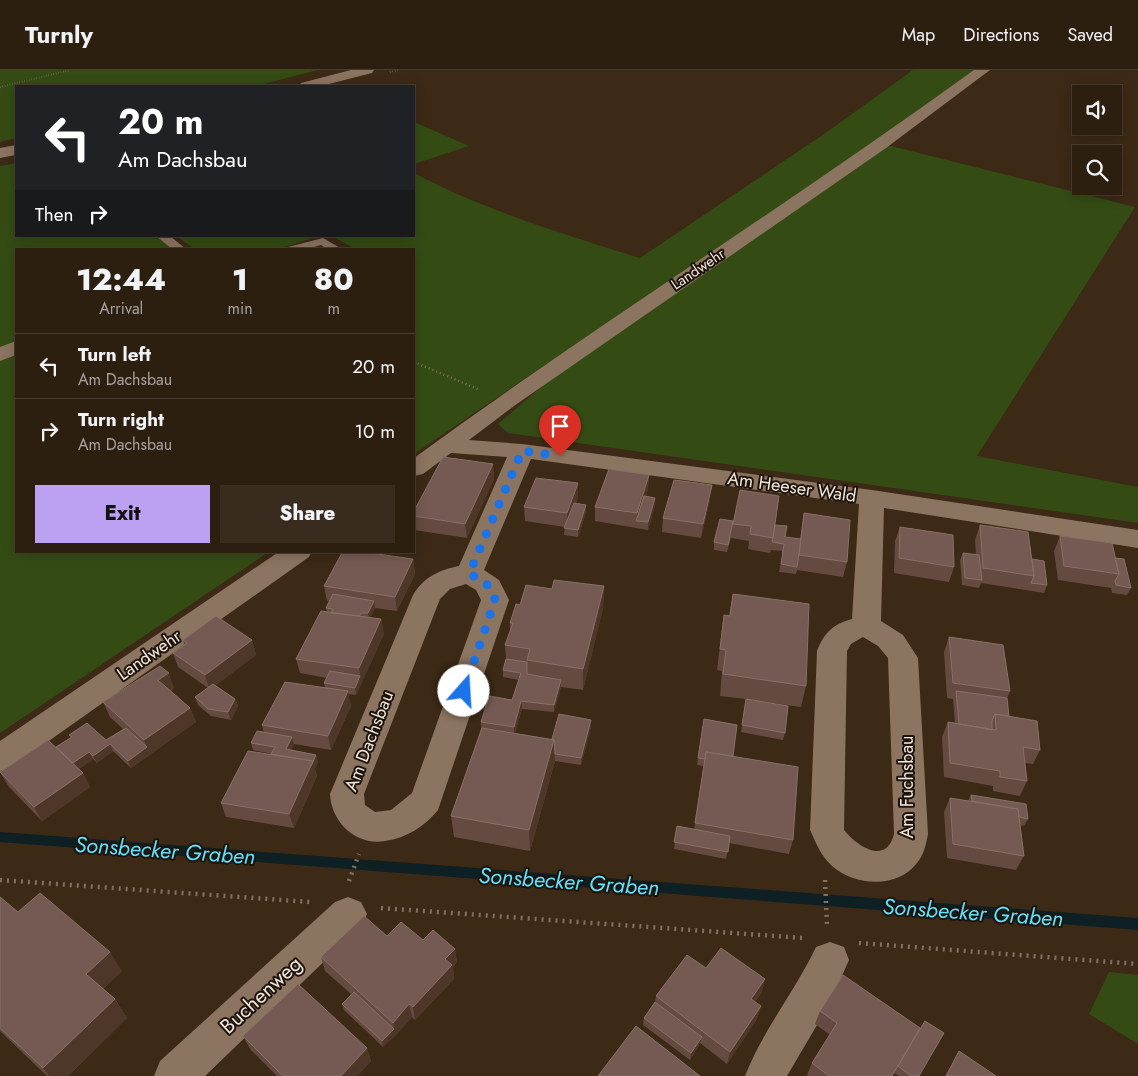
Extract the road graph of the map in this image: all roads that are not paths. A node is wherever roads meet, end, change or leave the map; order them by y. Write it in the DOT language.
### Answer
graph roads {
  1 [pos="368,70"];
  2 [pos="982,70"];
  3 [pos="310,85"];
  4 [pos="15,150"];
  5 [pos="0,153"];
  6 [pos="163,237"];
  7 [pos="179,248"];
  8 [pos="296,248"];
  9 [pos="334,248"];
  10 [pos="15,348"];
  11 [pos="0,355"];
  12 [pos="444,445"];
  13 [pos="522,451"];
  14 [pos="415,468"];
  15 [pos="872,498"];
  16 [pos="1138,539"];
  17 [pos="296,553"];
  18 [pos="469,574"];
  19 [pos="866,626"];
  20 [pos="0,758"];
  21 [pos="347,903"];
  22 [pos="832,947"];
  23 [pos="175,1076"];
  24 [pos="766,1076"];
  1 -- 3 [label="street"];
  2 -- 12 [label="street, Landwehr"];
  4 -- 5 [label="street"];
  6 -- 7 [label="lane"];
  8 -- 9 [label="lane"];
  10 -- 11 [label="street"];
  12 -- 13 [label="street, Am Heeser Wald"];
  12 -- 14 [label="street, Landwehr"];
  13 -- 15 [label="street, Am Heeser Wald"];
  13 -- 18 [label="street"];
  15 -- 16 [label="street, Am Heeser Wald"];
  15 -- 19 [label="street"];
  17 -- 20 [label="street, Landwehr"];
  18 -- 18 [label="street, Am Dachsbau"];
  19 -- 19 [label="street, Am Fuchsbau"];
  21 -- 23 [label="street, Buchenweg"];
  22 -- 24 [label="street"];
}
